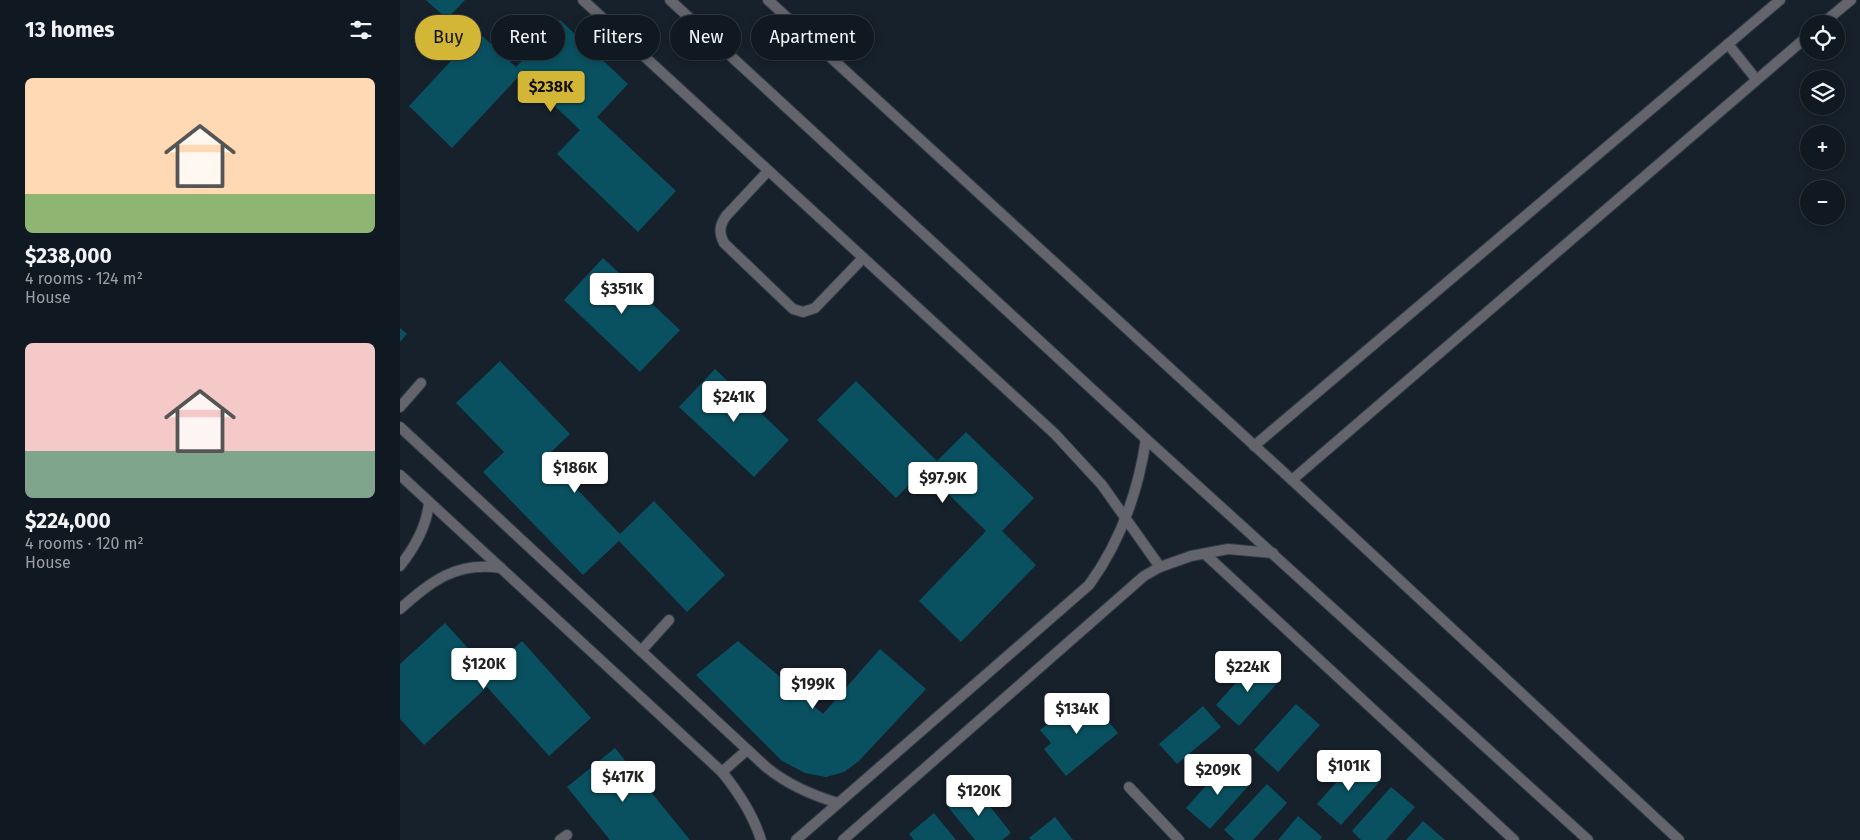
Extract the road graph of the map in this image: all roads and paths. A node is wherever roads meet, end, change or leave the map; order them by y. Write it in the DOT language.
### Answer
graph roads {
  1 [pos="583,0"];
  2 [pos="670,0"];
  3 [pos="768,0"];
  4 [pos="1780,0"];
  5 [pos="1851,0"];
  6 [pos="1833,15"];
  7 [pos="1800,42"];
  8 [pos="1728,44"];
  9 [pos="1756,79"];
  10 [pos="768,171"];
  11 [pos="863,258"];
  12 [pos="421,383"];
  13 [pos="400,407"];
  14 [pos="400,427"];
  15 [pos="1146,439"];
  16 [pos="1254,446"];
  17 [pos="400,475"];
  18 [pos="1292,480"];
  19 [pos="429,502"];
  20 [pos="1127,518"];
  21 [pos="1273,553"];
  22 [pos="1205,554"];
  23 [pos="400,566"];
  24 [pos="1160,567"];
  25 [pos="501,568"];
  26 [pos="402,603"];
  27 [pos="669,620"];
  28 [pos="641,651"];
  29 [pos="747,750"];
  30 [pos="722,772"];
  31 [pos="1129,787"];
  32 [pos="838,803"];
  33 [pos="761,840"];
  34 [pos="796,840"];
  35 [pos="843,840"];
  36 [pos="1179,840"];
  37 [pos="1514,840"];
  38 [pos="1588,840"];
  39 [pos="1679,840"];
  1 -- 10 [label="street"];
  2 -- 15 [label="street"];
  3 -- 16 [label="street"];
  4 -- 8 [label="street"];
  5 -- 6 [label="street"];
  7 -- 9 [label="street"];
  8 -- 9 [label="street"];
  8 -- 16 [label="street"];
  9 -- 18 [label="street"];
  10 -- 11 [label="street"];
  10 -- 11 [label="street"];
  11 -- 20 [label="street"];
  12 -- 13 [label="street"];
  14 -- 28 [label="street"];
  15 -- 20 [label="street"];
  15 -- 21 [label="street"];
  16 -- 18 [label="street"];
  17 -- 19 [label="street"];
  18 -- 39 [label="street"];
  19 -- 23 [label="street"];
  19 -- 25 [label="street"];
  20 -- 24 [label="street"];
  20 -- 32 [label="street"];
  21 -- 22 [label="street"];
  21 -- 38 [label="street"];
  22 -- 24 [label="street"];
  22 -- 37 [label="street"];
  24 -- 35 [label="street"];
  25 -- 26 [label="street"];
  25 -- 30 [label="street"];
  27 -- 28 [label="street"];
  28 -- 29 [label="street"];
  29 -- 30 [label="street"];
  29 -- 32 [label="street"];
  30 -- 33 [label="street"];
  31 -- 36 [label="street"];
  32 -- 34 [label="street"];
}
